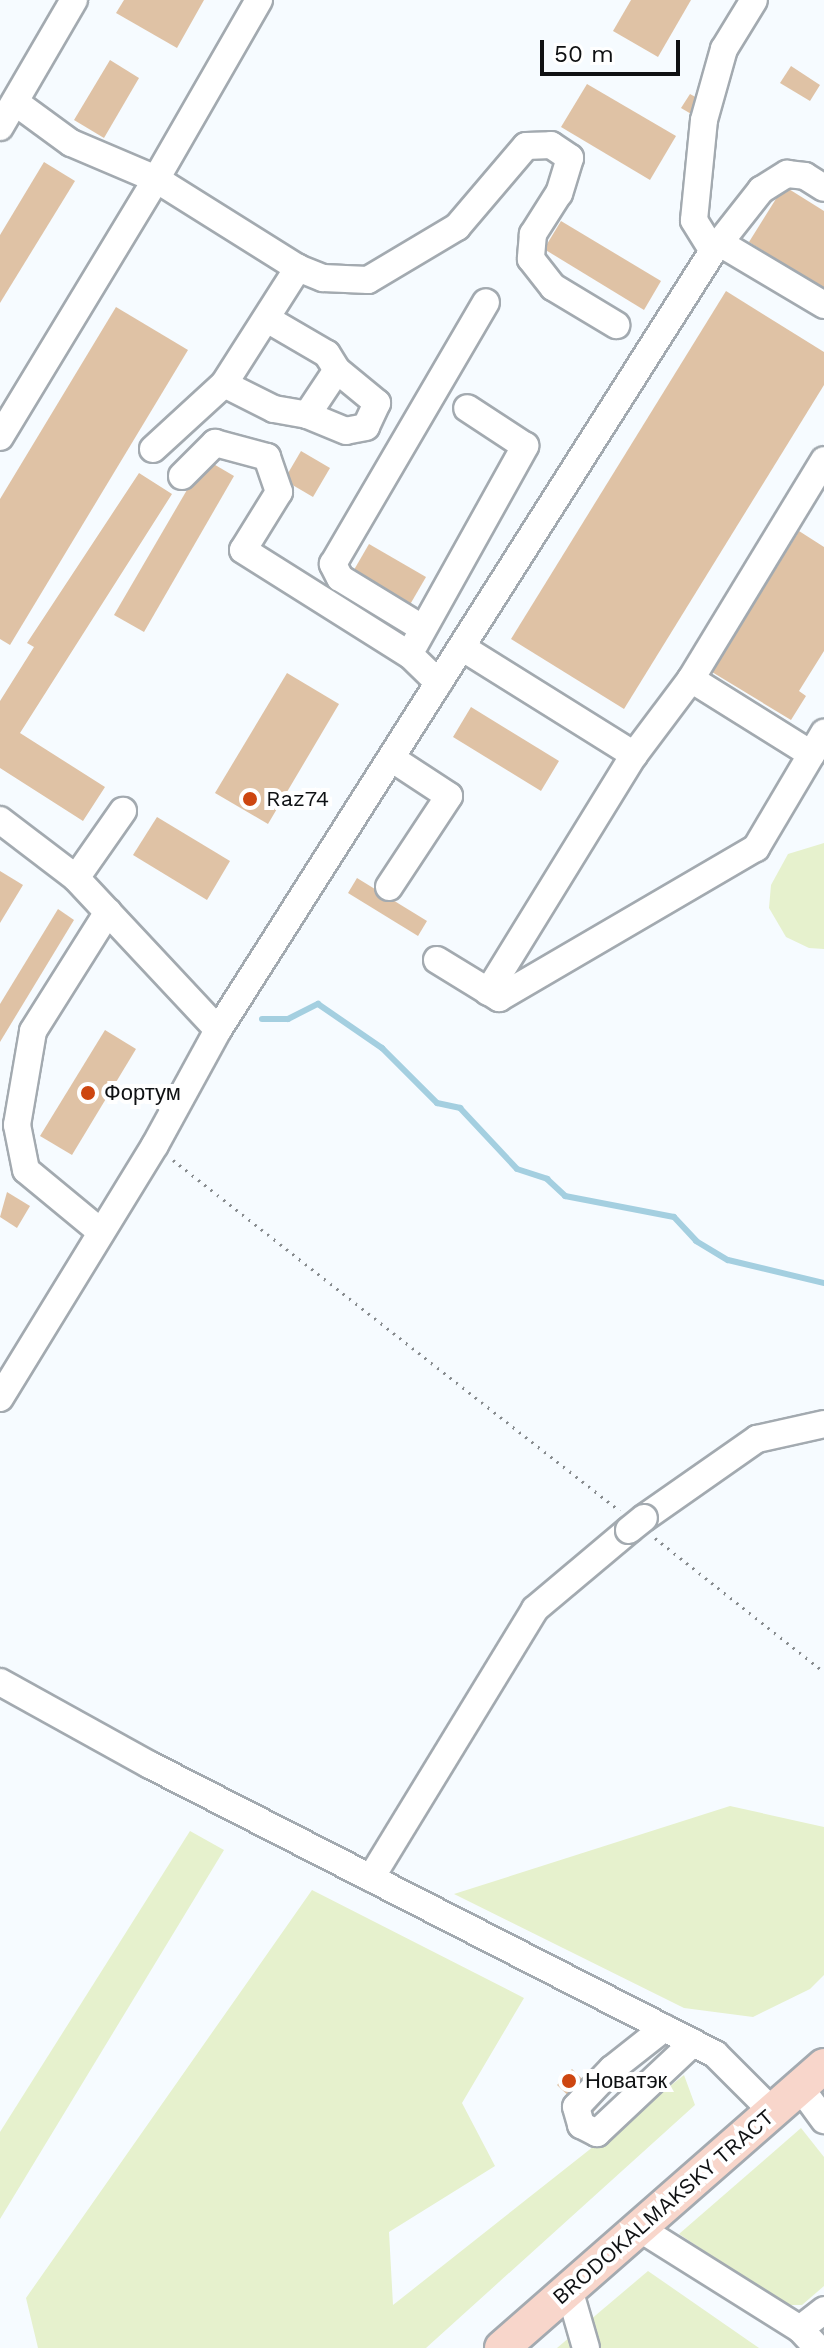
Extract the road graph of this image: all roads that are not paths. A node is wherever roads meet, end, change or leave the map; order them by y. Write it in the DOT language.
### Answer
graph roads {
  1 [pos="74,0"];
  2 [pos="259,0"];
  3 [pos="754,0"];
  4 [pos="15,102"];
  5 [pos="0,127"];
  6 [pos="156,179"];
  7 [pos="824,188"];
  8 [pos="717,247"];
  9 [pos="298,268"];
  10 [pos="486,302"];
  11 [pos="824,305"];
  12 [pos="267,319"];
  13 [pos="616,325"];
  14 [pos="337,370"];
  15 [pos="224,384"];
  16 [pos="467,408"];
  17 [pos="307,415"];
  18 [pos="0,437"];
  19 [pos="153,449"];
  20 [pos="824,460"];
  21 [pos="182,476"];
  22 [pos="814,497"];
  23 [pos="422,628"];
  24 [pos="463,648"];
  25 [pos="410,655"];
  26 [pos="691,679"];
  27 [pos="439,683"];
  28 [pos="818,744"];
  29 [pos="634,755"];
  30 [pos="391,758"];
  31 [pos="123,811"];
  32 [pos="0,820"];
  33 [pos="76,878"];
  34 [pos="389,887"];
  35 [pos="108,912"];
  36 [pos="437,960"];
  37 [pos="488,992"];
  38 [pos="218,1030"];
  39 [pos="101,1232"];
  40 [pos="0,1398"];
  41 [pos="824,1424"];
  42 [pos="0,1682"];
  43 [pos="371,1878"];
  44 [pos="664,2028"];
  45 [pos="693,2043"];
  46 [pos="812,2076"];
  47 [pos="772,2111"];
  48 [pos="824,2120"];
  49 [pos="639,2228"];
  50 [pos="569,2289"];
  51 [pos="824,2310"];
  52 [pos="809,2339"];
  53 [pos="502,2348"];
  54 [pos="586,2348"];
  1 -- 4 [label="street"];
  2 -- 6 [label="street"];
  3 -- 8 [label="street"];
  4 -- 5 [label="street"];
  4 -- 6 [label="street"];
  6 -- 9 [label="street"];
  6 -- 18 [label="street"];
  7 -- 8 [label="street"];
  8 -- 11 [label="street"];
  8 -- 24 [label="street"];
  9 -- 12 [label="street"];
  9 -- 13 [label="street"];
  10 -- 23 [label="street"];
  12 -- 14 [label="street"];
  12 -- 15 [label="street"];
  14 -- 17 [label="street"];
  14 -- 17 [label="street"];
  15 -- 17 [label="street"];
  15 -- 19 [label="street"];
  16 -- 23 [label="street"];
  20 -- 22 [label="street"];
  21 -- 25 [label="street"];
  22 -- 26 [label="street"];
  23 -- 25 [label="street"];
  24 -- 27 [label="street"];
  24 -- 29 [label="street"];
  25 -- 27 [label="street"];
  26 -- 28 [label="street"];
  26 -- 29 [label="street"];
  27 -- 30 [label="street"];
  28 -- 37 [label="street"];
  29 -- 37 [label="street"];
  30 -- 34 [label="street"];
  30 -- 38 [label="street"];
  31 -- 33 [label="street"];
  32 -- 33 [label="street"];
  33 -- 35 [label="street"];
  35 -- 38 [label="street"];
  35 -- 39 [label="street"];
  36 -- 37 [label="street"];
  38 -- 39 [label="street"];
  39 -- 40 [label="street"];
  41 -- 43 [label="street"];
  42 -- 43 [label="street"];
  43 -- 44 [label="street"];
  44 -- 45 [label="street"];
  44 -- 45 [label="street"];
  45 -- 47 [label="street"];
  46 -- 47 [label="main road, BRODOKALMAKSKY TRACT"];
  46 -- 48 [label="street"];
  47 -- 49 [label="main road, BRODOKALMAKSKY TRACT"];
  49 -- 50 [label="main road, BRODOKALMAKSKY TRACT"];
  49 -- 52 [label="street"];
  50 -- 53 [label="main road, BRODOKALMAKSKY TRACT"];
  50 -- 54 [label="street"];
  51 -- 52 [label="street"];
}
